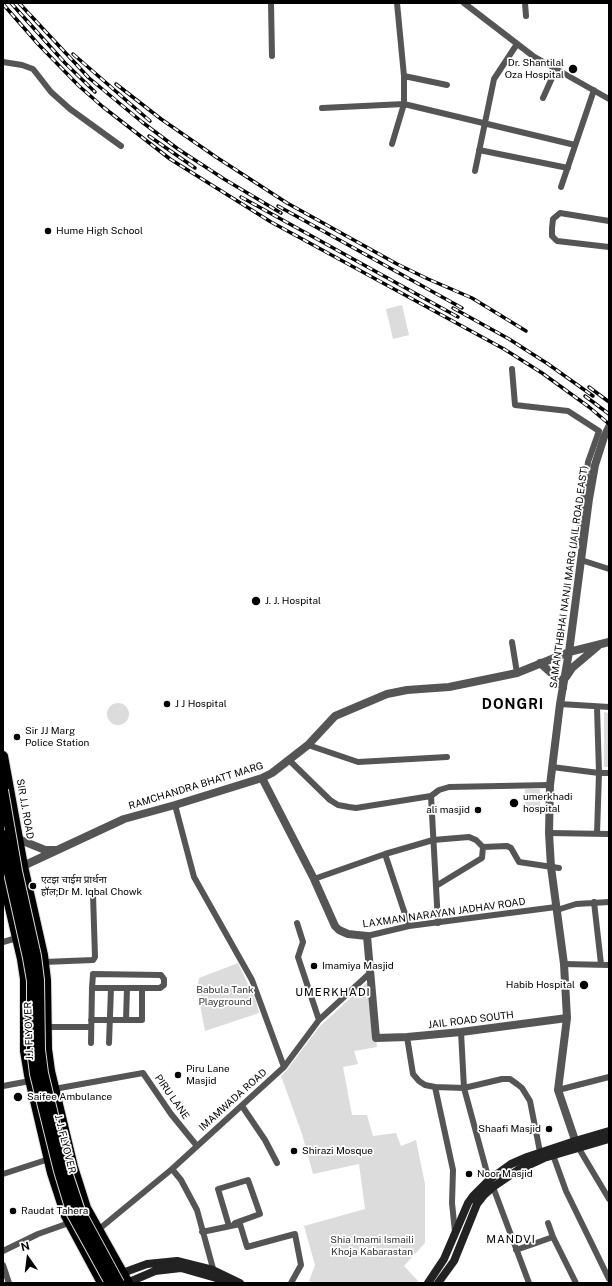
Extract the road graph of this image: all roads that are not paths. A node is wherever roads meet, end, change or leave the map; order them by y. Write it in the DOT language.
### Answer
graph roads {
  1 [pos="272,3"];
  2 [pos="397,3"];
  3 [pos="464,3"];
  4 [pos="525,3"];
  5 [pos="526,16"];
  6 [pos="517,44"];
  7 [pos="272,56"];
  8 [pos="3,62"];
  9 [pos="556,69"];
  10 [pos="404,76"];
  11 [pos="447,85"];
  12 [pos="594,90"];
  13 [pos="543,98"];
  14 [pos="609,99"];
  15 [pos="404,104"];
  16 [pos="322,108"];
  17 [pos="485,122"];
  18 [pos="392,144"];
  19 [pos="575,145"];
  20 [pos="121,146"];
  21 [pos="480,150"];
  22 [pos="568,168"];
  23 [pos="475,171"];
  24 [pos="561,187"];
  25 [pos="609,220"];
  26 [pos="609,247"];
  27 [pos="512,369"];
  28 [pos="609,427"];
  29 [pos="583,547"];
  30 [pos="581,560"];
  31 [pos="609,569"];
  32 [pos="512,642"];
  33 [pos="605,642"];
  34 [pos="569,652"];
  35 [pos="540,663"];
  36 [pos="516,673"];
  37 [pos="563,685"];
  38 [pos="560,704"];
  39 [pos="597,707"];
  40 [pos="609,707"];
  41 [pos="308,745"];
  42 [pos="3,756"];
  43 [pos="447,757"];
  44 [pos="289,760"];
  45 [pos="552,767"];
  46 [pos="599,773"];
  47 [pos="609,773"];
  48 [pos="262,778"];
  49 [pos="550,785"];
  50 [pos="3,790"];
  51 [pos="431,796"];
  52 [pos="175,805"];
  53 [pos="549,833"];
  54 [pos="596,834"];
  55 [pos="609,834"];
  56 [pos="3,835"];
  57 [pos="18,839"];
  58 [pos="433,840"];
  59 [pos="483,847"];
  60 [pos="60,850"];
  61 [pos="386,854"];
  62 [pos="23,866"];
  63 [pos="555,867"];
  64 [pos="3,872"];
  65 [pos="3,878"];
  66 [pos="314,879"];
  67 [pos="436,886"];
  68 [pos="93,894"];
  69 [pos="5,899"];
  70 [pos="594,902"];
  71 [pos="609,902"];
  72 [pos="557,908"];
  73 [pos="438,922"];
  74 [pos="297,923"];
  75 [pos="409,926"];
  76 [pos="367,936"];
  77 [pos="17,938"];
  78 [pos="3,942"];
  79 [pos="93,960"];
  80 [pos="44,962"];
  81 [pos="564,964"];
  82 [pos="601,964"];
  83 [pos="609,965"];
  84 [pos="370,973"];
  85 [pos="93,974"];
  86 [pos="129,974"];
  87 [pos="92,988"];
  88 [pos="111,988"];
  89 [pos="128,988"];
  90 [pos="142,988"];
  91 [pos="567,1018"];
  92 [pos="91,1020"];
  93 [pos="110,1020"];
  94 [pos="126,1020"];
  95 [pos="319,1020"];
  96 [pos="46,1027"];
  97 [pos="91,1027"];
  98 [pos="461,1032"];
  99 [pos="407,1037"];
  100 [pos="91,1043"];
  101 [pos="109,1043"];
  102 [pos="284,1067"];
  103 [pos="609,1077"];
  104 [pos="30,1080"];
  105 [pos="3,1086"];
  106 [pos="435,1087"];
  107 [pos="464,1088"];
  108 [pos="54,1089"];
  109 [pos="558,1090"];
  110 [pos="242,1106"];
  111 [pos="609,1131"];
  112 [pos="609,1139"];
  113 [pos="577,1144"];
  114 [pos="197,1146"];
  115 [pos="542,1155"];
  116 [pos="553,1155"];
  117 [pos="49,1159"];
  118 [pos="277,1163"];
  119 [pos="172,1169"];
  120 [pos="3,1174"];
  121 [pos="491,1184"];
  122 [pos="609,1198"];
  123 [pos="70,1223"];
  124 [pos="548,1223"];
  125 [pos="229,1225"];
  126 [pos="98,1230"];
  127 [pos="202,1232"];
  128 [pos="455,1232"];
  129 [pos="553,1237"];
  130 [pos="516,1250"];
  131 [pos="3,1251"];
  132 [pos="3,1265"];
  133 [pos="123,1273"];
  134 [pos="215,1277"];
  135 [pos="609,1279"];
  136 [pos="9,1283"];
  137 [pos="102,1283"];
  138 [pos="119,1283"];
  139 [pos="128,1283"];
  140 [pos="227,1283"];
  141 [pos="240,1283"];
  142 [pos="291,1283"];
  143 [pos="428,1283"];
  144 [pos="438,1283"];
  145 [pos="529,1283"];
  146 [pos="576,1283"];
  1 -- 7 [label="street"];
  2 -- 10 [label="street"];
  3 -- 6 [label="street"];
  4 -- 5 [label="street"];
  6 -- 9 [label="street"];
  6 -- 17 [label="street"];
  8 -- 20 [label="street"];
  9 -- 12 [label="street"];
  9 -- 13 [label="street"];
  10 -- 11 [label="street"];
  10 -- 15 [label="street"];
  12 -- 14 [label="street"];
  12 -- 19 [label="street"];
  15 -- 16 [label="street"];
  15 -- 17 [label="street"];
  15 -- 18 [label="street"];
  17 -- 19 [label="street"];
  17 -- 21 [label="street"];
  19 -- 22 [label="street"];
  21 -- 22 [label="street"];
  21 -- 23 [label="street"];
  22 -- 24 [label="street"];
  25 -- 26 [label="street"];
  27 -- 29 [label="street"];
  28 -- 29 [label="street, SAMANTHBHAI NANJI MARG (JAIL ROAD EAST)"];
  29 -- 30 [label="street, SAMANTHBHAI NANJI MARG (JAIL ROAD EAST)"];
  30 -- 31 [label="street"];
  30 -- 34 [label="street, SAMANTHBHAI NANJI MARG (JAIL ROAD EAST)"];
  32 -- 36 [label="street"];
  33 -- 34 [label="street, RAMCHANDRA BHATT MARG"];
  33 -- 37 [label="street"];
  34 -- 35 [label="street, RAMCHANDRA BHATT MARG"];
  34 -- 37 [label="street, SAMANTHBHAI NANJI MARG (JAIL ROAD EAST)"];
  35 -- 36 [label="street, RAMCHANDRA BHATT MARG"];
  35 -- 37 [label="street"];
  36 -- 41 [label="street, RAMCHANDRA BHATT MARG"];
  37 -- 38 [label="street, SAMANTHBHAI NANJI MARG (JAIL ROAD EAST)"];
  38 -- 39 [label="street"];
  38 -- 45 [label="street, SAMANTHBHAI NANJI MARG (JAIL ROAD EAST)"];
  39 -- 40 [label="street"];
  39 -- 46 [label="street"];
  41 -- 43 [label="street"];
  41 -- 44 [label="street, RAMCHANDRA BHATT MARG"];
  42 -- 57 [label="main road, SIR J.J. ROAD"];
  44 -- 48 [label="street, RAMCHANDRA BHATT MARG"];
  44 -- 51 [label="street"];
  45 -- 46 [label="street"];
  45 -- 49 [label="street, SAMANTHBHAI NANJI MARG (JAIL ROAD EAST)"];
  46 -- 47 [label="street"];
  46 -- 54 [label="street"];
  48 -- 52 [label="street, RAMCHANDRA BHATT MARG"];
  48 -- 66 [label="street, LAXMAN NARAYAN JADHAV ROAD"];
  49 -- 51 [label="street"];
  49 -- 53 [label="street, SAMANTHBHAI NANJI MARG (JAIL ROAD EAST)"];
  50 -- 138 [label="main road, J.J. FLYOVER, bridge"];
  51 -- 58 [label="street"];
  52 -- 60 [label="street, RAMCHANDRA BHATT MARG"];
  52 -- 102 [label="street"];
  53 -- 54 [label="street"];
  53 -- 63 [label="street, SAMANTHBHAI NANJI MARG (JAIL ROAD EAST)"];
  54 -- 55 [label="street"];
  56 -- 137 [label="main road, J. J. FLYOVER, bridge"];
  57 -- 60 [label="street"];
  57 -- 62 [label="main road, SIR J.J. ROAD"];
  58 -- 59 [label="street"];
  58 -- 61 [label="street"];
  58 -- 67 [label="street"];
  59 -- 63 [label="street"];
  59 -- 67 [label="street"];
  60 -- 62 [label="street, RAMCHANDRA BHATT MARG"];
  61 -- 66 [label="street"];
  61 -- 75 [label="street"];
  62 -- 64 [label="main road"];
  62 -- 80 [label="main road, SIR J.J. ROAD"];
  63 -- 72 [label="street, SAMANTHBHAI NANJI MARG (JAIL ROAD EAST)"];
  65 -- 69 [label="main road"];
  66 -- 76 [label="street, LAXMAN NARAYAN JADHAV ROAD"];
  67 -- 73 [label="street"];
  68 -- 79 [label="street"];
  69 -- 77 [label="main road"];
  70 -- 71 [label="street, LAXMAN NARAYAN JADHAV ROAD"];
  70 -- 72 [label="street, LAXMAN NARAYAN JADHAV ROAD"];
  70 -- 82 [label="street"];
  72 -- 73 [label="street, LAXMAN NARAYAN JADHAV ROAD"];
  72 -- 81 [label="street, SAMANTHBHAI NANJI MARG (JAIL ROAD EAST)"];
  73 -- 75 [label="street, LAXMAN NARAYAN JADHAV ROAD"];
  74 -- 95 [label="street"];
  75 -- 76 [label="street, LAXMAN NARAYAN JADHAV ROAD"];
  76 -- 84 [label="street"];
  77 -- 78 [label="street"];
  77 -- 104 [label="main road"];
  79 -- 80 [label="street"];
  79 -- 85 [label="street"];
  80 -- 96 [label="main road, SIR J.J. ROAD"];
  81 -- 82 [label="street"];
  81 -- 91 [label="street, SAMANTHBHAI NANJI MARG (JAIL ROAD EAST)"];
  82 -- 83 [label="street"];
  84 -- 95 [label="street, IMAMWADA ROAD"];
  84 -- 99 [label="street, JAIL ROAD SOUTH"];
  85 -- 86 [label="street"];
  85 -- 87 [label="street"];
  86 -- 89 [label="street"];
  86 -- 90 [label="street"];
  87 -- 88 [label="street"];
  87 -- 92 [label="street"];
  88 -- 89 [label="street"];
  88 -- 93 [label="street"];
  89 -- 90 [label="street"];
  89 -- 94 [label="street"];
  90 -- 94 [label="street"];
  91 -- 98 [label="street, JAIL ROAD SOUTH"];
  91 -- 109 [label="street, SAMANTHBHAI NANJI MARG (JAIL ROAD EAST)"];
  92 -- 93 [label="street"];
  92 -- 97 [label="street"];
  93 -- 94 [label="street"];
  93 -- 101 [label="street"];
  95 -- 102 [label="street, IMAMWADA ROAD"];
  96 -- 97 [label="street"];
  96 -- 108 [label="main road, SIR J.J. ROAD"];
  97 -- 100 [label="street"];
  98 -- 99 [label="street, JAIL ROAD SOUTH"];
  98 -- 107 [label="street"];
  99 -- 106 [label="street"];
  102 -- 110 [label="street, IMAMWADA ROAD"];
  103 -- 109 [label="street"];
  104 -- 105 [label="street"];
  104 -- 117 [label="main road"];
  106 -- 107 [label="street"];
  106 -- 128 [label="street"];
  107 -- 115 [label="street"];
  107 -- 121 [label="street"];
  108 -- 114 [label="street, PIRU LANE"];
  108 -- 126 [label="main road, SIR J.J. ROAD"];
  109 -- 113 [label="street, SAMANTHBHAI NANJI MARG (JAIL ROAD EAST)"];
  110 -- 114 [label="street, IMAMWADA ROAD"];
  110 -- 118 [label="street"];
  111 -- 113 [label="main road"];
  112 -- 113 [label="main road"];
  113 -- 115 [label="main road"];
  113 -- 116 [label="main road"];
  113 -- 122 [label="street"];
  114 -- 119 [label="street, IMAMWADA ROAD"];
  115 -- 116 [label="main road"];
  115 -- 121 [label="main road"];
  116 -- 135 [label="street"];
  117 -- 120 [label="street"];
  117 -- 123 [label="main road"];
  119 -- 126 [label="street, IMAMWADA ROAD"];
  119 -- 127 [label="street"];
  121 -- 128 [label="main road"];
  121 -- 130 [label="street"];
  121 -- 144 [label="main road"];
  123 -- 131 [label="street"];
  123 -- 137 [label="main road"];
  124 -- 129 [label="street"];
  125 -- 125 [label="street"];
  125 -- 127 [label="street"];
  125 -- 142 [label="street"];
  126 -- 133 [label="main road, SIR J.J. ROAD"];
  127 -- 134 [label="street"];
  128 -- 143 [label="main road"];
  129 -- 130 [label="street"];
  129 -- 146 [label="street"];
  130 -- 145 [label="street"];
  132 -- 136 [label="street"];
  133 -- 134 [label="main road"];
  133 -- 137 [label="main road"];
  133 -- 139 [label="main road, SIR J.J. ROAD"];
  134 -- 139 [label="main road"];
  134 -- 140 [label="main road"];
  134 -- 141 [label="main road"];
}
